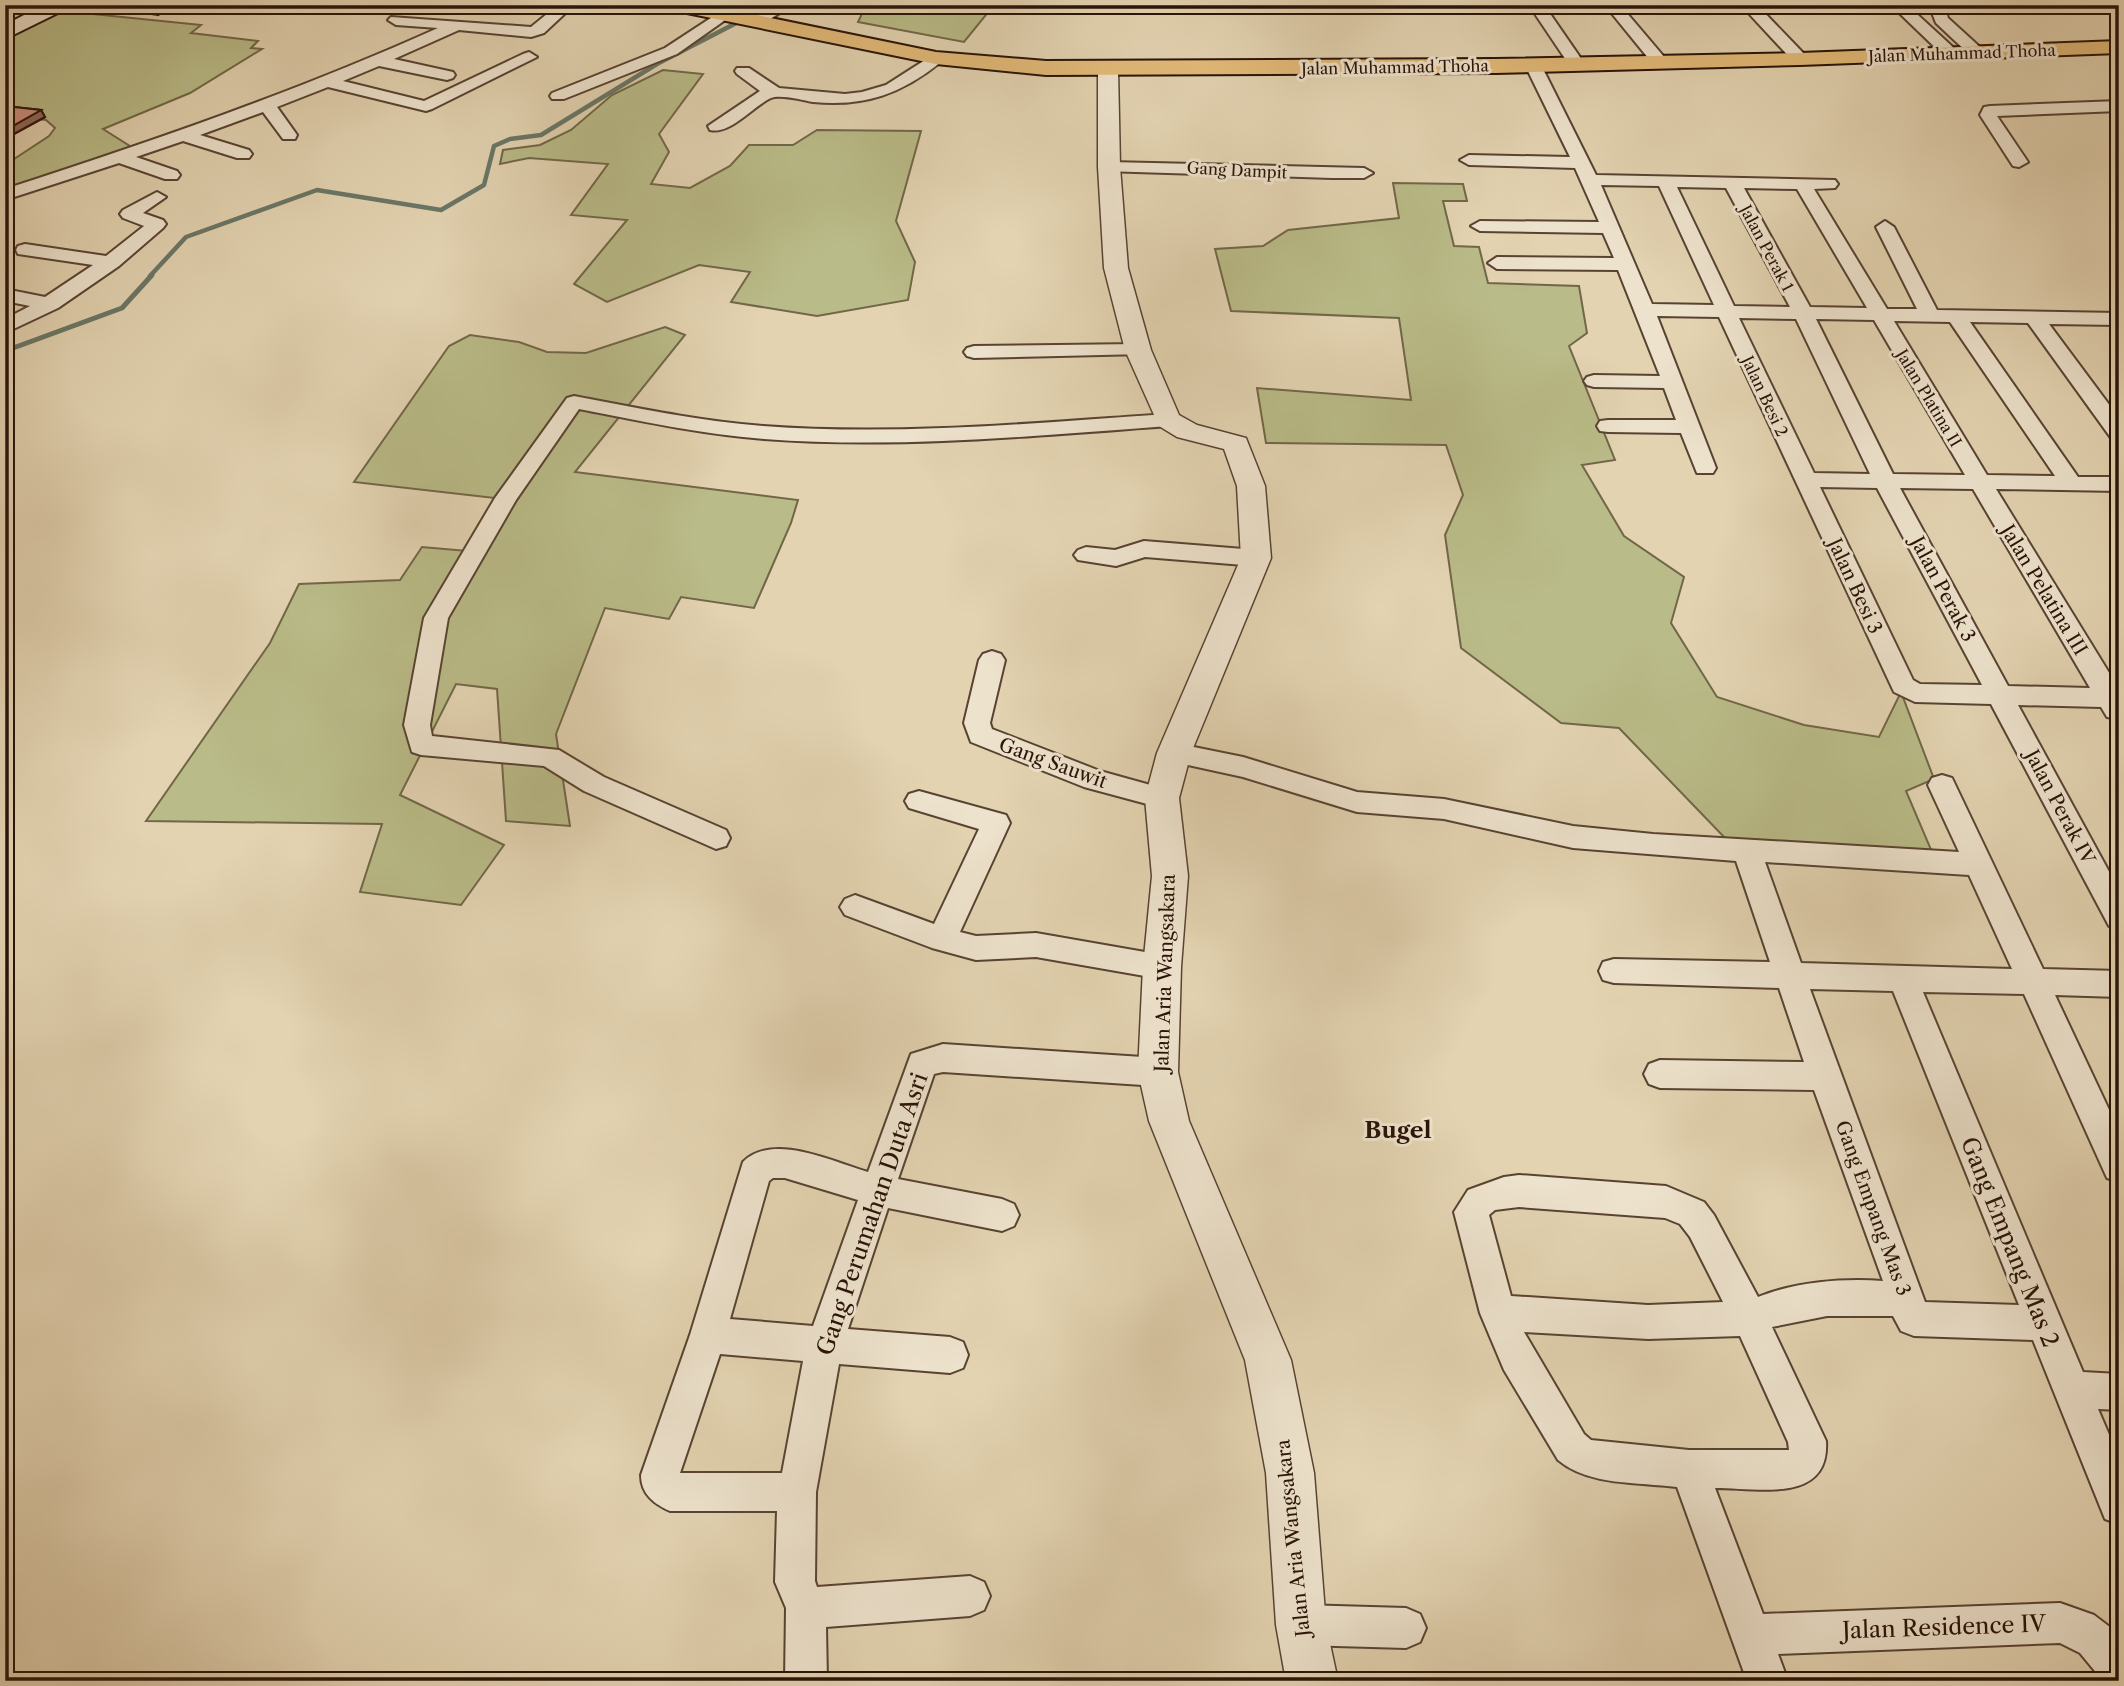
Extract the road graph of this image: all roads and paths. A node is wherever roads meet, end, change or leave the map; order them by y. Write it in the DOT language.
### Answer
graph roads {
  1 [pos="59,5"];
  2 [pos="567,5"];
  3 [pos="677,5"];
  4 [pos="785,5"];
  5 [pos="1522,5"];
  6 [pos="1536,5"];
  7 [pos="1612,5"];
  8 [pos="1748,5"];
  9 [pos="1898,5"];
  10 [pos="1936,5"];
  11 [pos="725,15"];
  12 [pos="396,20"];
  13 [pos="753,21"];
  14 [pos="454,27"];
  15 [pos="5,33"];
  16 [pos="2119,47"];
  17 [pos="1976,52"];
  18 [pos="1950,53"];
  19 [pos="529,57"];
  20 [pos="936,58"];
  21 [pos="1800,59"];
  22 [pos="379,61"];
  23 [pos="1659,61"];
  24 [pos="1568,63"];
  25 [pos="1532,65"];
  26 [pos="1108,68"];
  27 [pos="743,71"];
  28 [pos="447,75"];
  29 [pos="324,81"];
  30 [pos="771,91"];
  31 [pos="558,96"];
  32 [pos="267,105"];
  33 [pos="2119,106"];
  34 [pos="716,126"];
  35 [pos="289,135"];
  36 [pos="185,136"];
  37 [pos="243,154"];
  38 [pos="121,158"];
  39 [pos="1469,160"];
  40 [pos="2019,162"];
  41 [pos="1110,167"];
  42 [pos="1586,171"];
  43 [pos="1364,173"];
  44 [pos="171,175"];
  45 [pos="1665,181"];
  46 [pos="1732,182"];
  47 [pos="1802,183"];
  48 [pos="1829,184"];
  49 [pos="5,195"];
  50 [pos="157,197"];
  51 [pos="1480,226"];
  52 [pos="1611,228"];
  53 [pos="1885,228"];
  54 [pos="25,250"];
  55 [pos="112,262"];
  56 [pos="1497,263"];
  57 [pos="1625,264"];
  58 [pos="5,295"];
  59 [pos="51,304"];
  60 [pos="1644,310"];
  61 [pos="1726,312"];
  62 [pos="1803,313"];
  63 [pos="1879,314"];
  64 [pos="1930,315"];
  65 [pos="1956,316"];
  66 [pos="2034,317"];
  67 [pos="2117,321"];
  68 [pos="5,327"];
  69 [pos="1138,350"];
  70 [pos="974,352"];
  71 [pos="1594,381"];
  72 [pos="1672,382"];
  73 [pos="1168,419"];
  74 [pos="1608,426"];
  75 [pos="1689,427"];
  76 [pos="2119,433"];
  77 [pos="1705,468"];
  78 [pos="1804,480"];
  79 [pos="1885,481"];
  80 [pos="1980,482"];
  81 [pos="2071,483"];
  82 [pos="2119,484"];
  83 [pos="1086,555"];
  84 [pos="1256,558"];
  85 [pos="992,660"];
  86 [pos="2001,696"];
  87 [pos="2115,704"];
  88 [pos="1174,753"];
  89 [pos="1942,785"];
  90 [pos="1162,799"];
  91 [pos="919,801"];
  92 [pos="716,838"];
  93 [pos="1746,850"];
  94 [pos="1979,864"];
  95 [pos="855,907"];
  96 [pos="2119,918"];
  97 [pos="942,939"];
  98 [pos="1162,967"];
  99 [pos="1614,971"];
  100 [pos="1790,975"];
  101 [pos="1903,979"];
  102 [pos="2033,982"];
  103 [pos="2119,984"];
  104 [pos="1158,1072"];
  105 [pos="1660,1074"];
  106 [pos="1825,1076"];
  107 [pos="2119,1167"];
  108 [pos="879,1191"];
  109 [pos="1002,1215"];
  110 [pos="1907,1302"];
  111 [pos="1498,1313"];
  112 [pos="1750,1318"];
  113 [pos="2043,1323"];
  114 [pos="708,1335"];
  115 [pos="824,1345"];
  116 [pos="950,1354"];
  117 [pos="2070,1390"];
  118 [pos="2119,1392"];
  119 [pos="1689,1469"];
  120 [pos="797,1492"];
  121 [pos="2119,1505"];
  122 [pos="970,1597"];
  123 [pos="806,1608"];
  124 [pos="1301,1625"];
  125 [pos="1406,1628"];
  126 [pos="1749,1635"];
  127 [pos="2119,1668"];
  128 [pos="806,1681"];
  129 [pos="1312,1681"];
  130 [pos="1768,1681"];
  1 -- 15 [label="main road"];
  2 -- 14 [label="street"];
  3 -- 11 [label="main road, Jalan Muhammad Thoha"];
  4 -- 13 [label="street"];
  5 -- 24 [label="street"];
  6 -- 24 [label="street"];
  7 -- 23 [label="street"];
  8 -- 21 [label="street"];
  9 -- 18 [label="street"];
  10 -- 17 [label="street"];
  11 -- 13 [label="main road, Jalan Muhammad Thoha"];
  11 -- 31 [label="street"];
  12 -- 14 [label="street"];
  13 -- 20 [label="main road, Jalan Muhammad Thoha"];
  14 -- 22 [label="street"];
  16 -- 17 [label="main road, Jalan Muhammad Thoha"];
  17 -- 18 [label="main road, Jalan Muhammad Thoha"];
  18 -- 21 [label="main road, Jalan Muhammad Thoha"];
  19 -- 29 [label="street"];
  20 -- 26 [label="main road, Jalan Muhammad Thoha"];
  20 -- 30 [label="street"];
  21 -- 23 [label="main road, Jalan Muhammad Thoha"];
  22 -- 28 [label="street"];
  22 -- 29 [label="street"];
  23 -- 24 [label="main road, Jalan Muhammad Thoha"];
  24 -- 25 [label="main road, Jalan Muhammad Thoha"];
  25 -- 26 [label="main road, Jalan Muhammad Thoha"];
  25 -- 42 [label="street"];
  26 -- 41 [label="street"];
  27 -- 30 [label="street"];
  29 -- 32 [label="street"];
  30 -- 34 [label="street"];
  32 -- 35 [label="street"];
  32 -- 36 [label="street"];
  33 -- 40 [label="street"];
  36 -- 37 [label="street"];
  36 -- 38 [label="street"];
  38 -- 44 [label="street"];
  38 -- 49 [label="street"];
  39 -- 42 [label="street"];
  41 -- 43 [label="street, Gang Dampit"];
  41 -- 69 [label="street"];
  42 -- 45 [label="street"];
  42 -- 52 [label="street"];
  45 -- 46 [label="street"];
  45 -- 61 [label="street, Jalan Besi 2"];
  46 -- 47 [label="street"];
  46 -- 62 [label="street, Jalan Perak 1"];
  47 -- 48 [label="street"];
  47 -- 63 [label="street, Jalan Platina II"];
  50 -- 55 [label="street"];
  51 -- 52 [label="street"];
  52 -- 57 [label="street"];
  53 -- 64 [label="street"];
  54 -- 55 [label="street"];
  55 -- 59 [label="street"];
  56 -- 57 [label="street"];
  57 -- 60 [label="street"];
  58 -- 59 [label="street"];
  59 -- 68 [label="street"];
  60 -- 61 [label="street"];
  60 -- 72 [label="street"];
  61 -- 62 [label="street"];
  61 -- 78 [label="street, Jalan Besi 2"];
  62 -- 63 [label="street"];
  62 -- 79 [label="street, Jalan Perak 1"];
  63 -- 64 [label="street"];
  63 -- 80 [label="street, Jalan Platina II"];
  64 -- 65 [label="street"];
  65 -- 66 [label="street"];
  65 -- 81 [label="street"];
  66 -- 67 [label="street"];
  66 -- 76 [label="street"];
  69 -- 70 [label="street"];
  69 -- 73 [label="street"];
  71 -- 72 [label="street"];
  72 -- 75 [label="street"];
  73 -- 84 [label="street, Jalan Aria Wangsakara"];
  73 -- 92 [label="street"];
  74 -- 75 [label="street"];
  75 -- 77 [label="street"];
  78 -- 79 [label="street"];
  78 -- 86 [label="street, Jalan Besi 3"];
  79 -- 80 [label="street"];
  79 -- 86 [label="street, Jalan Perak 3"];
  80 -- 81 [label="street"];
  80 -- 87 [label="street, Jalan Pelatina III"];
  81 -- 82 [label="street"];
  83 -- 84 [label="street"];
  84 -- 88 [label="street, Jalan Aria Wangsakara"];
  85 -- 90 [label="street, Gang Sauwit"];
  86 -- 87 [label="street"];
  86 -- 96 [label="street, Jalan Perak IV"];
  88 -- 90 [label="street, Jalan Aria Wangsakara"];
  88 -- 93 [label="street"];
  89 -- 94 [label="street"];
  90 -- 98 [label="street, Jalan Aria Wangsakara"];
  91 -- 97 [label="street"];
  93 -- 94 [label="street"];
  93 -- 100 [label="street, Gang Empang Mas 3"];
  94 -- 102 [label="street"];
  95 -- 97 [label="street"];
  97 -- 98 [label="street"];
  98 -- 104 [label="street, Jalan Aria Wangsakara"];
  99 -- 100 [label="street"];
  100 -- 101 [label="street"];
  100 -- 106 [label="street, Gang Empang Mas 3"];
  101 -- 102 [label="street"];
  101 -- 113 [label="street, Gang Empang Mas 2"];
  102 -- 103 [label="street"];
  102 -- 107 [label="street"];
  104 -- 108 [label="street, Gang Perumahan Duta Asri"];
  104 -- 124 [label="street, Jalan Aria Wangsakara"];
  105 -- 106 [label="street"];
  106 -- 110 [label="street, Gang Empang Mas 3"];
  108 -- 109 [label="street"];
  108 -- 114 [label="street"];
  108 -- 115 [label="street, Gang Perumahan Duta Asri"];
  110 -- 112 [label="street"];
  110 -- 113 [label="street, Gang Empang Mas 3"];
  111 -- 112 [label="street"];
  111 -- 112 [label="street"];
  111 -- 119 [label="street"];
  112 -- 119 [label="street"];
  113 -- 117 [label="street, Gang Empang Mas 2"];
  114 -- 115 [label="street"];
  114 -- 120 [label="street"];
  115 -- 116 [label="street"];
  115 -- 120 [label="street, Gang Perumahan Duta Asri"];
  117 -- 118 [label="street"];
  117 -- 121 [label="street, Gang Empang Mas 2"];
  119 -- 126 [label="street"];
  120 -- 123 [label="street, Gang Perumahan Duta Asri"];
  122 -- 123 [label="street"];
  123 -- 128 [label="street, Gang Perumahan Duta Asri"];
  124 -- 125 [label="street"];
  124 -- 129 [label="street, Jalan Aria Wangsakara"];
  126 -- 127 [label="street, Jalan Residence IV"];
  126 -- 130 [label="street"];
}
